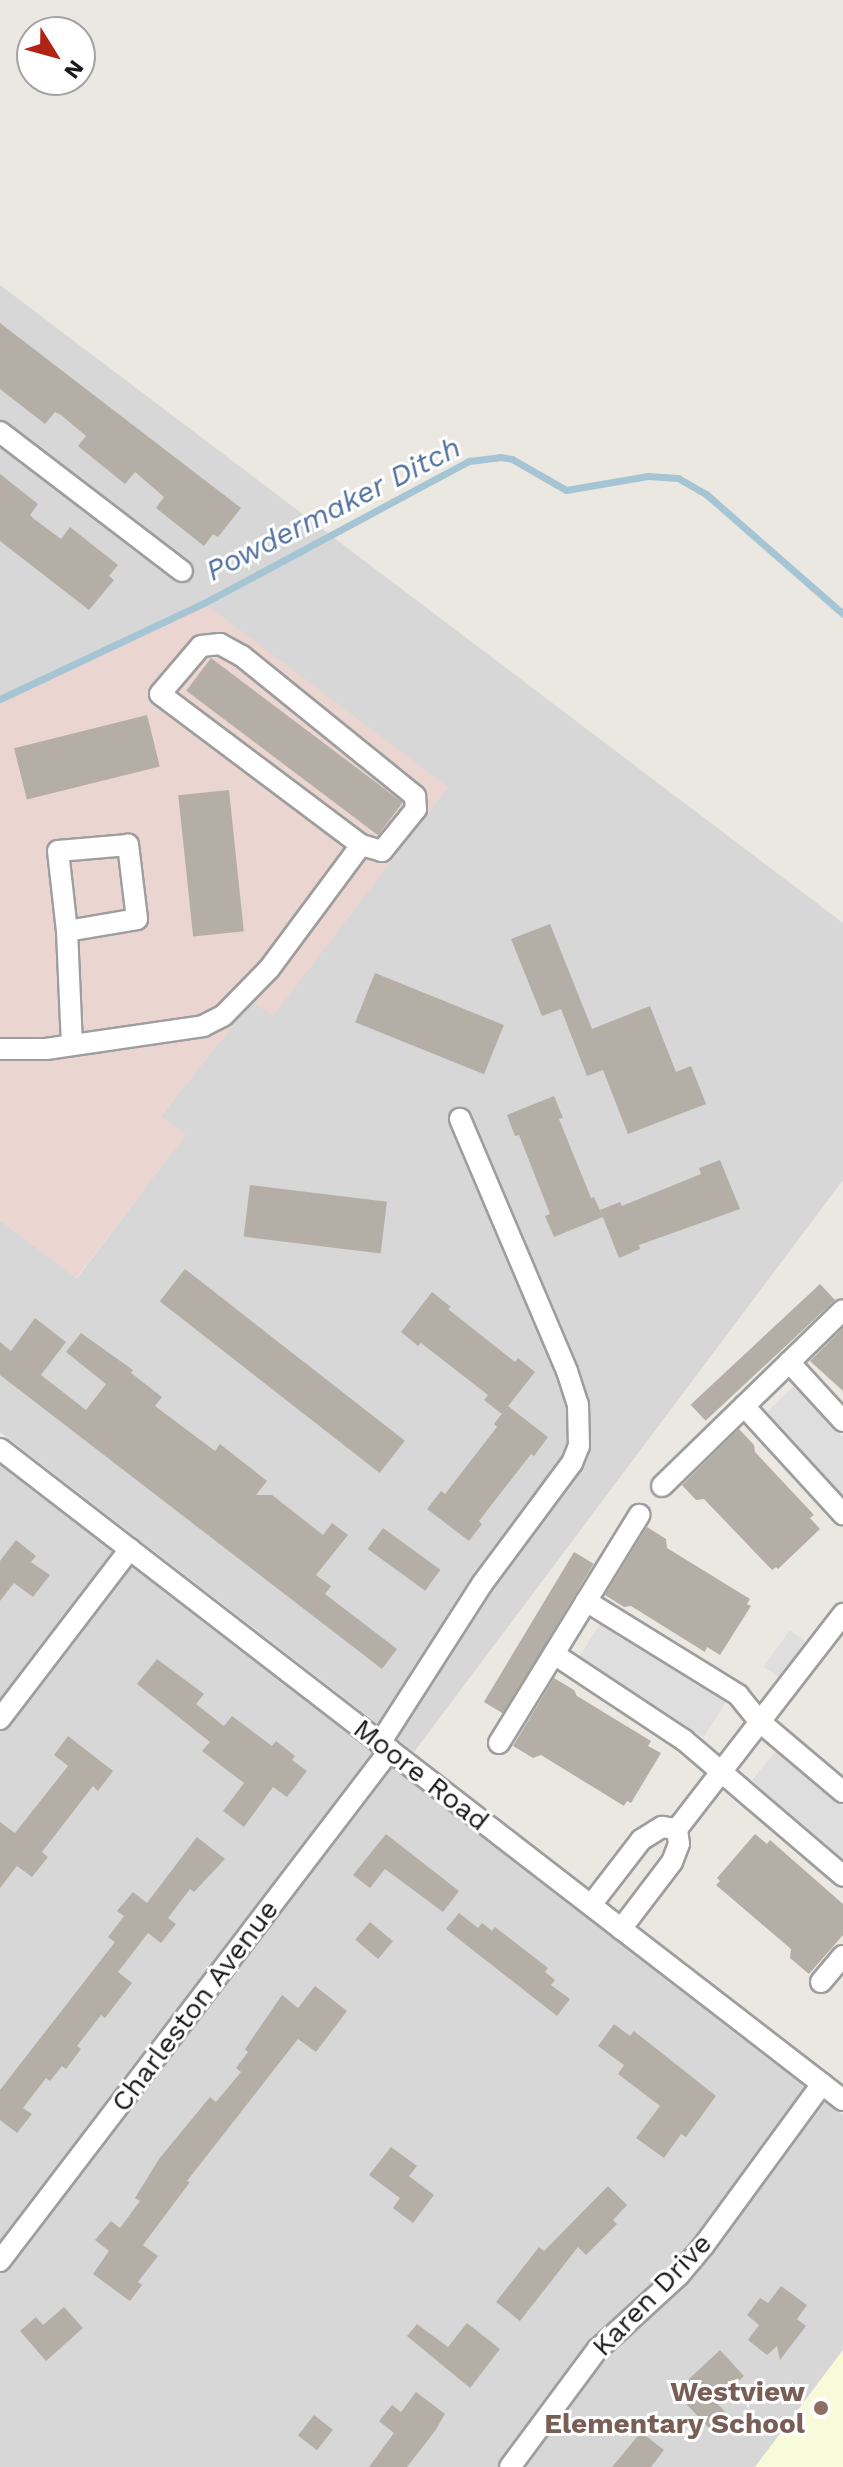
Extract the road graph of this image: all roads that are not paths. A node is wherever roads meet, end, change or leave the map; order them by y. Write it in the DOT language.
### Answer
graph roads {
  1 [pos="0,432"];
  2 [pos="182,571"];
  3 [pos="361,845"];
  4 [pos="67,931"];
  5 [pos="72,1045"];
  6 [pos="0,1049"];
  7 [pos="460,1119"];
  8 [pos="843,1310"];
  9 [pos="789,1362"];
  10 [pos="744,1406"];
  11 [pos="843,1421"];
  12 [pos="0,1449"];
  13 [pos="662,1486"];
  14 [pos="843,1514"];
  15 [pos="639,1515"];
  16 [pos="130,1549"];
  17 [pos="586,1601"];
  18 [pos="840,1622"];
  19 [pos="554,1654"];
  20 [pos="0,1719"];
  21 [pos="759,1721"];
  22 [pos="499,1743"];
  23 [pos="385,1747"];
  24 [pos="721,1771"];
  25 [pos="843,1792"];
  26 [pos="677,1829"];
  27 [pos="843,1876"];
  28 [pos="591,1905"];
  29 [pos="621,1929"];
  30 [pos="843,1956"];
  31 [pos="821,1982"];
  32 [pos="822,2084"];
  33 [pos="843,2100"];
  34 [pos="0,2261"];
  35 [pos="510,2467"];
  1 -- 2 [label="street"];
  3 -- 3 [label="street"];
  3 -- 5 [label="street"];
  4 -- 4 [label="street"];
  4 -- 5 [label="street"];
  5 -- 6 [label="street"];
  7 -- 23 [label="street, Charleston Avenue"];
  8 -- 9 [label="street"];
  9 -- 10 [label="street"];
  9 -- 11 [label="street"];
  10 -- 13 [label="street"];
  10 -- 14 [label="street"];
  12 -- 16 [label="street, Moore Road"];
  15 -- 17 [label="street"];
  16 -- 20 [label="street"];
  16 -- 23 [label="street, Moore Road"];
  17 -- 19 [label="street"];
  17 -- 21 [label="street"];
  18 -- 21 [label="street"];
  19 -- 22 [label="street"];
  19 -- 24 [label="street"];
  21 -- 24 [label="street"];
  21 -- 25 [label="street"];
  23 -- 28 [label="street, Moore Road"];
  23 -- 34 [label="street, Charleston Avenue"];
  24 -- 26 [label="street"];
  24 -- 27 [label="street"];
  26 -- 28 [label="street"];
  26 -- 29 [label="street"];
  28 -- 29 [label="street, Moore Road"];
  29 -- 32 [label="street, Moore Road"];
  30 -- 31 [label="street"];
  32 -- 33 [label="street, Moore Road"];
  32 -- 35 [label="street, Karen Drive"];
}
